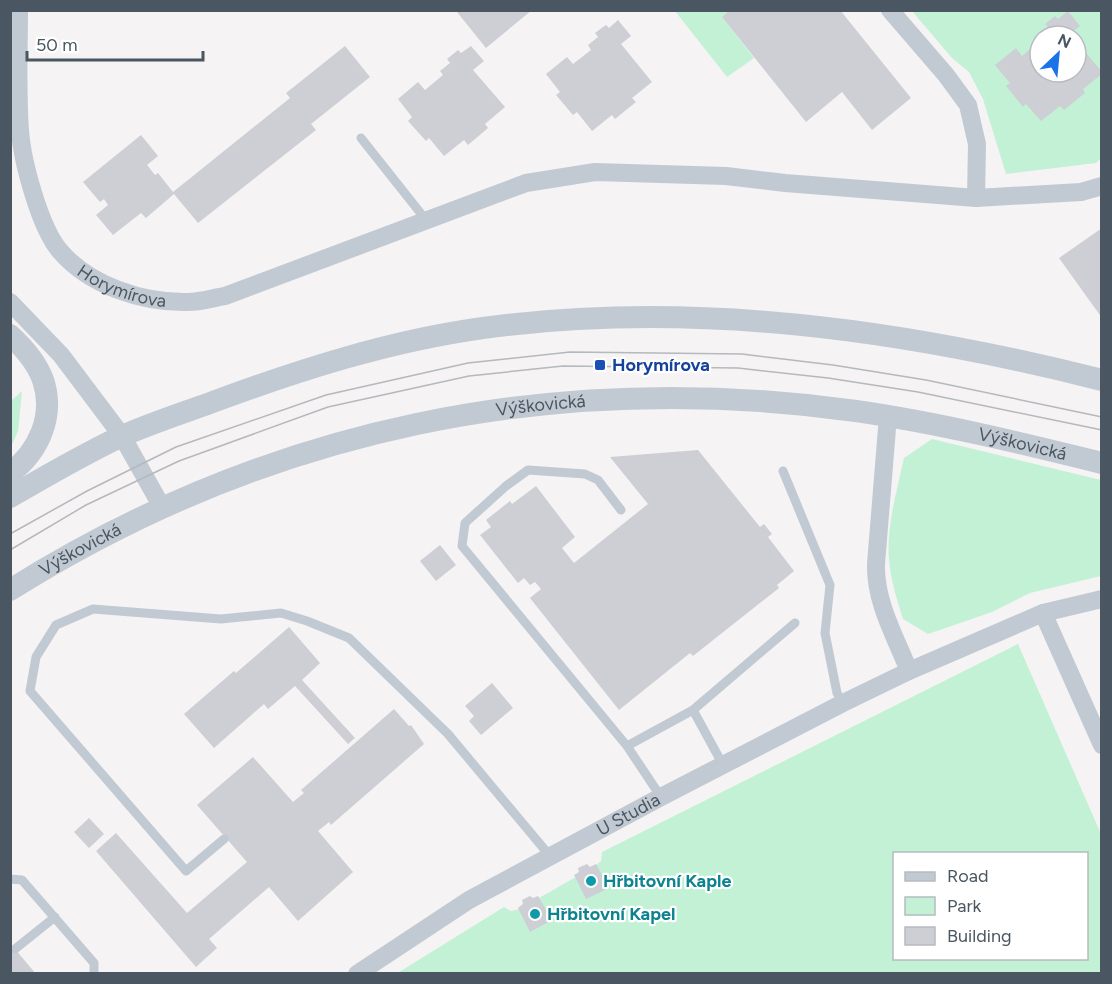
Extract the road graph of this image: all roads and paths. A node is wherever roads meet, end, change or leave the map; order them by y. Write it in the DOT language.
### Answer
graph roads {
  1 [pos="19,10"];
  2 [pos="890,10"];
  3 [pos="361,138"];
  4 [pos="1101,186"];
  5 [pos="976,198"];
  6 [pos="426,220"];
  7 [pos="10,302"];
  8 [pos="10,335"];
  9 [pos="1101,380"];
  10 [pos="888,416"];
  11 [pos="122,436"];
  12 [pos="1101,463"];
  13 [pos="783,471"];
  14 [pos="10,473"];
  15 [pos="10,496"];
  16 [pos="163,509"];
  17 [pos="621,510"];
  18 [pos="10,590"];
  19 [pos="1101,599"];
  20 [pos="1043,613"];
  21 [pos="795,623"];
  22 [pos="909,670"];
  23 [pos="843,703"];
  24 [pos="693,710"];
  25 [pos="1101,745"];
  26 [pos="627,746"];
  27 [pos="723,765"];
  28 [pos="661,797"];
  29 [pos="224,839"];
  30 [pos="550,856"];
  31 [pos="10,879"];
  32 [pos="55,917"];
  33 [pos="15,949"];
  34 [pos="94,974"];
  35 [pos="357,974"];
  1 -- 6 [label="street, Horymírova"];
  2 -- 5 [label="street"];
  3 -- 6 [label="lane"];
  4 -- 5 [label="street, Horymírova"];
  5 -- 6 [label="street, Horymírova"];
  7 -- 11 [label="street"];
  8 -- 14 [label="street"];
  9 -- 11 [label="street"];
  10 -- 12 [label="street, Výškovická"];
  10 -- 16 [label="street, Výškovická"];
  10 -- 22 [label="street"];
  11 -- 15 [label="street"];
  11 -- 16 [label="street"];
  13 -- 23 [label="lane"];
  16 -- 18 [label="street, Výškovická"];
  17 -- 26 [label="lane"];
  19 -- 20 [label="street, U Studia"];
  20 -- 22 [label="street, U Studia"];
  20 -- 25 [label="street"];
  21 -- 24 [label="lane"];
  22 -- 23 [label="street, U Studia"];
  23 -- 27 [label="street, U Studia"];
  24 -- 26 [label="lane"];
  24 -- 27 [label="lane"];
  26 -- 28 [label="lane"];
  27 -- 28 [label="street, U Studia"];
  28 -- 30 [label="street, U Studia"];
  29 -- 30 [label="lane"];
  30 -- 35 [label="street, U Studia"];
  31 -- 32 [label="lane"];
  32 -- 33 [label="lane"];
  32 -- 34 [label="lane"];
}
